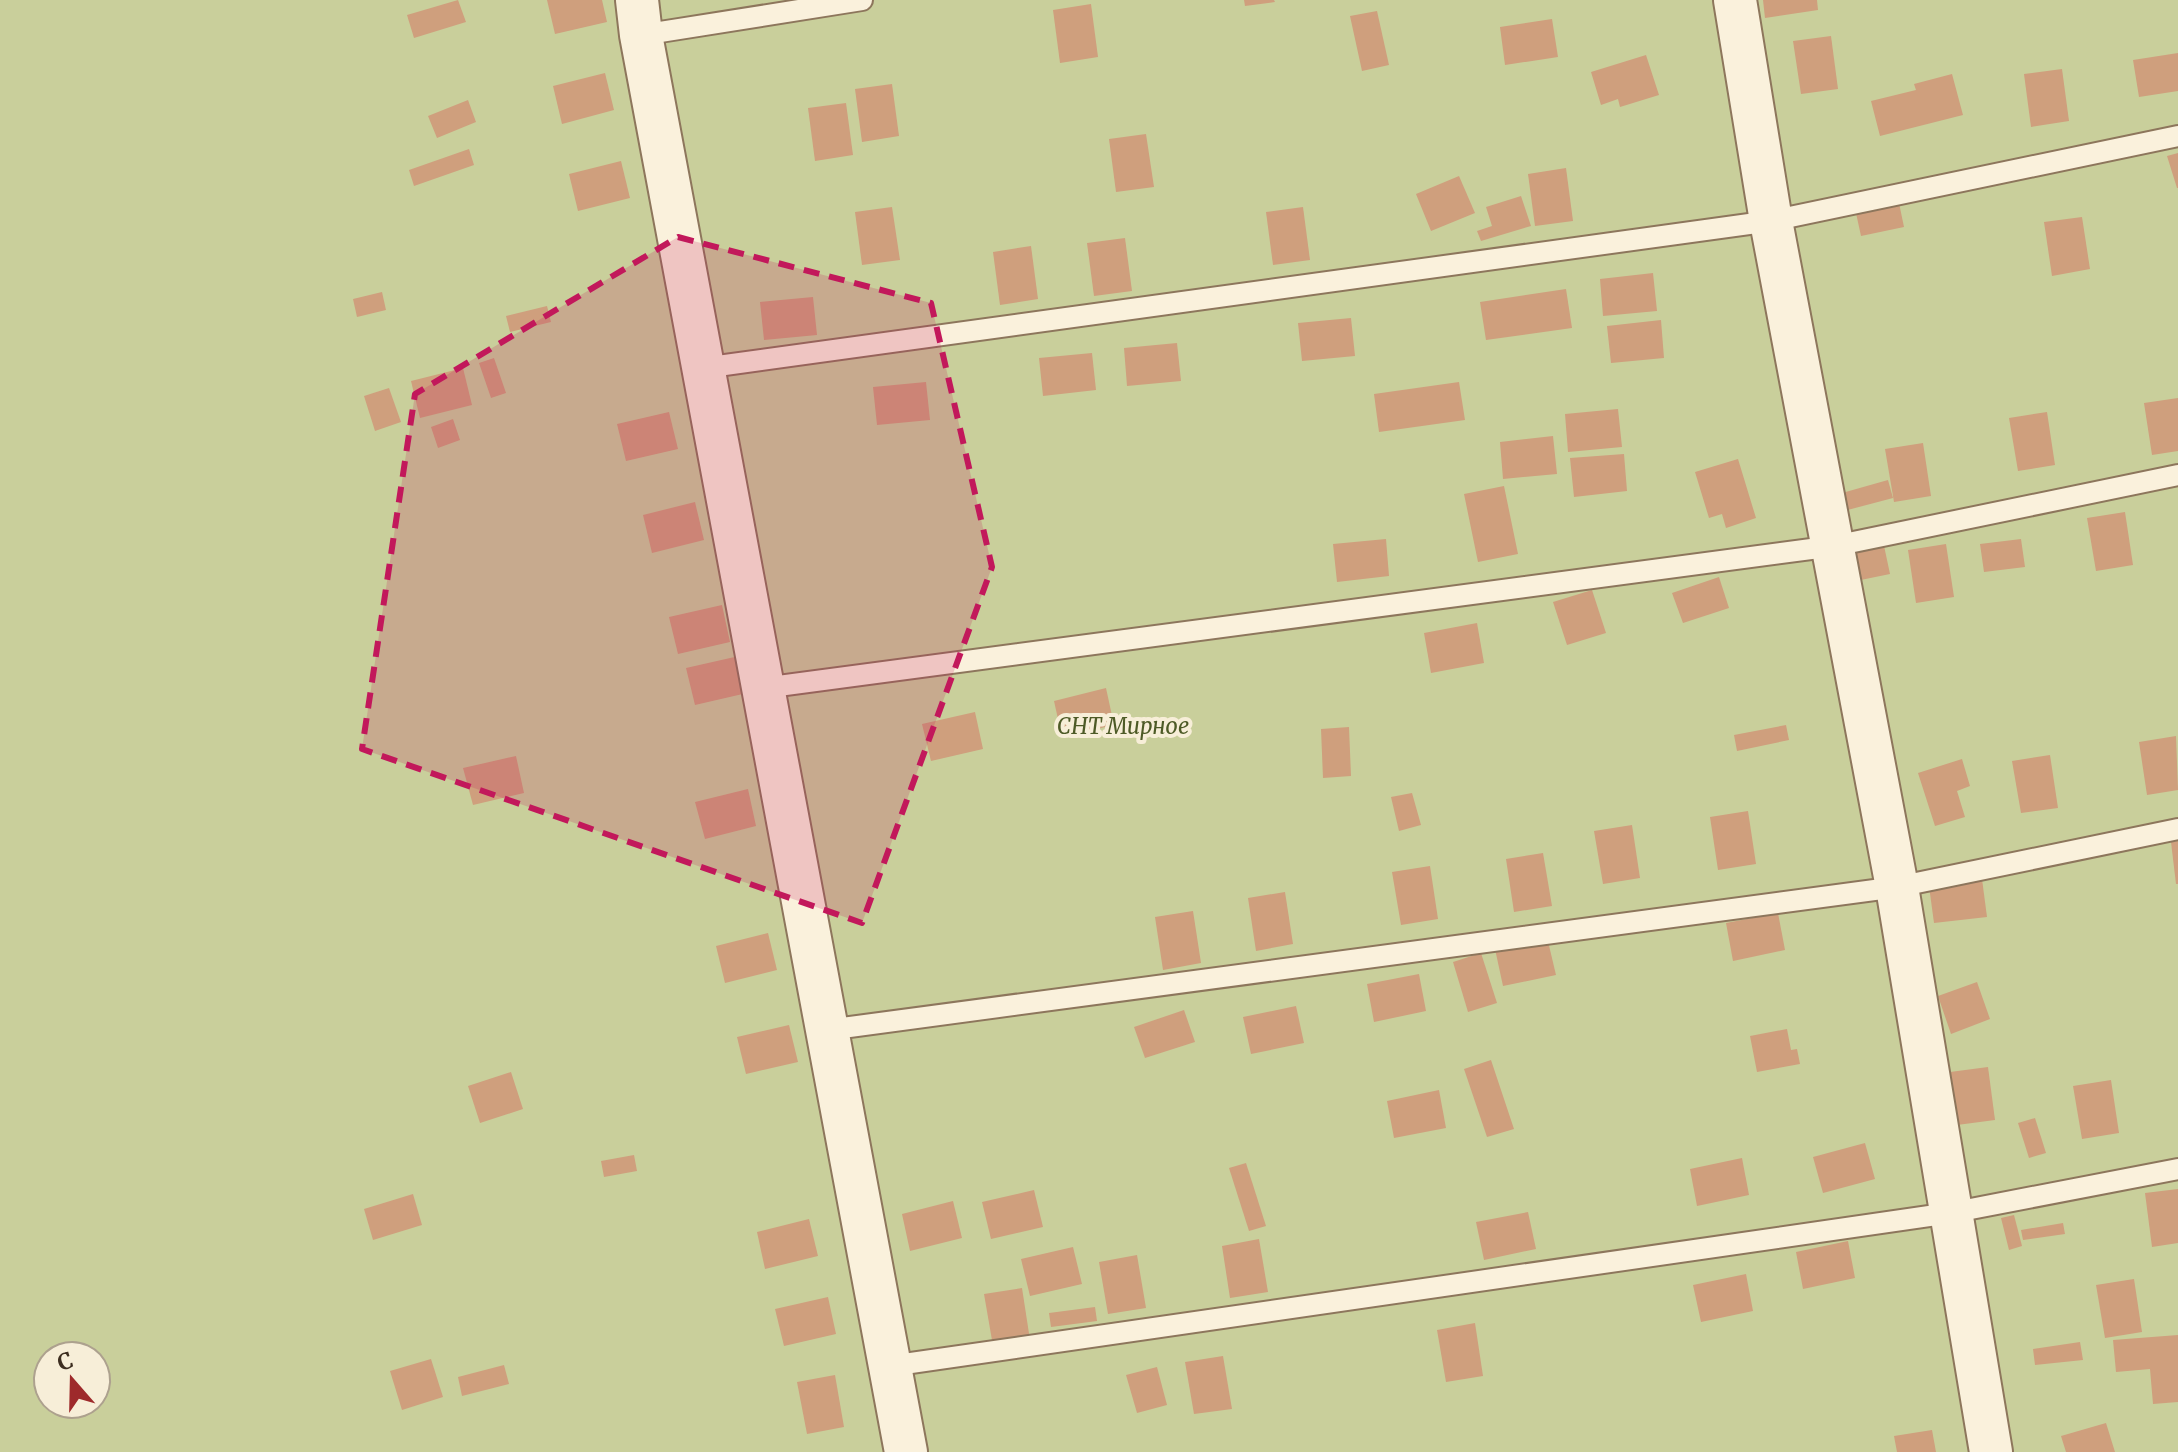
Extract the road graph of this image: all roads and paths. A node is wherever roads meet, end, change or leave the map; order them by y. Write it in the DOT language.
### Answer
graph roads {
  1 [pos="862,0"];
  2 [pos="1735,0"];
  3 [pos="639,18"];
  4 [pos="2178,136"];
  5 [pos="1771,221"];
  6 [pos="703,368"];
  7 [pos="2178,475"];
  8 [pos="1834,546"];
  9 [pos="763,688"];
  10 [pos="2178,829"];
  11 [pos="1897,887"];
  12 [pos="827,1030"];
  13 [pos="2178,1169"];
  14 [pos="1950,1213"];
  15 [pos="890,1366"];
  16 [pos="906,1452"];
  17 [pos="1991,1452"];
  1 -- 3 [label="lane"];
  2 -- 5 [label="street"];
  3 -- 6 [label="street"];
  4 -- 5 [label="lane"];
  5 -- 6 [label="lane"];
  5 -- 8 [label="street"];
  6 -- 9 [label="street"];
  7 -- 8 [label="lane"];
  8 -- 9 [label="lane"];
  8 -- 11 [label="street"];
  9 -- 12 [label="street"];
  10 -- 11 [label="lane"];
  11 -- 12 [label="lane"];
  11 -- 14 [label="street"];
  12 -- 15 [label="street"];
  13 -- 14 [label="lane"];
  14 -- 15 [label="lane"];
  14 -- 17 [label="street"];
  15 -- 16 [label="street"];
}
